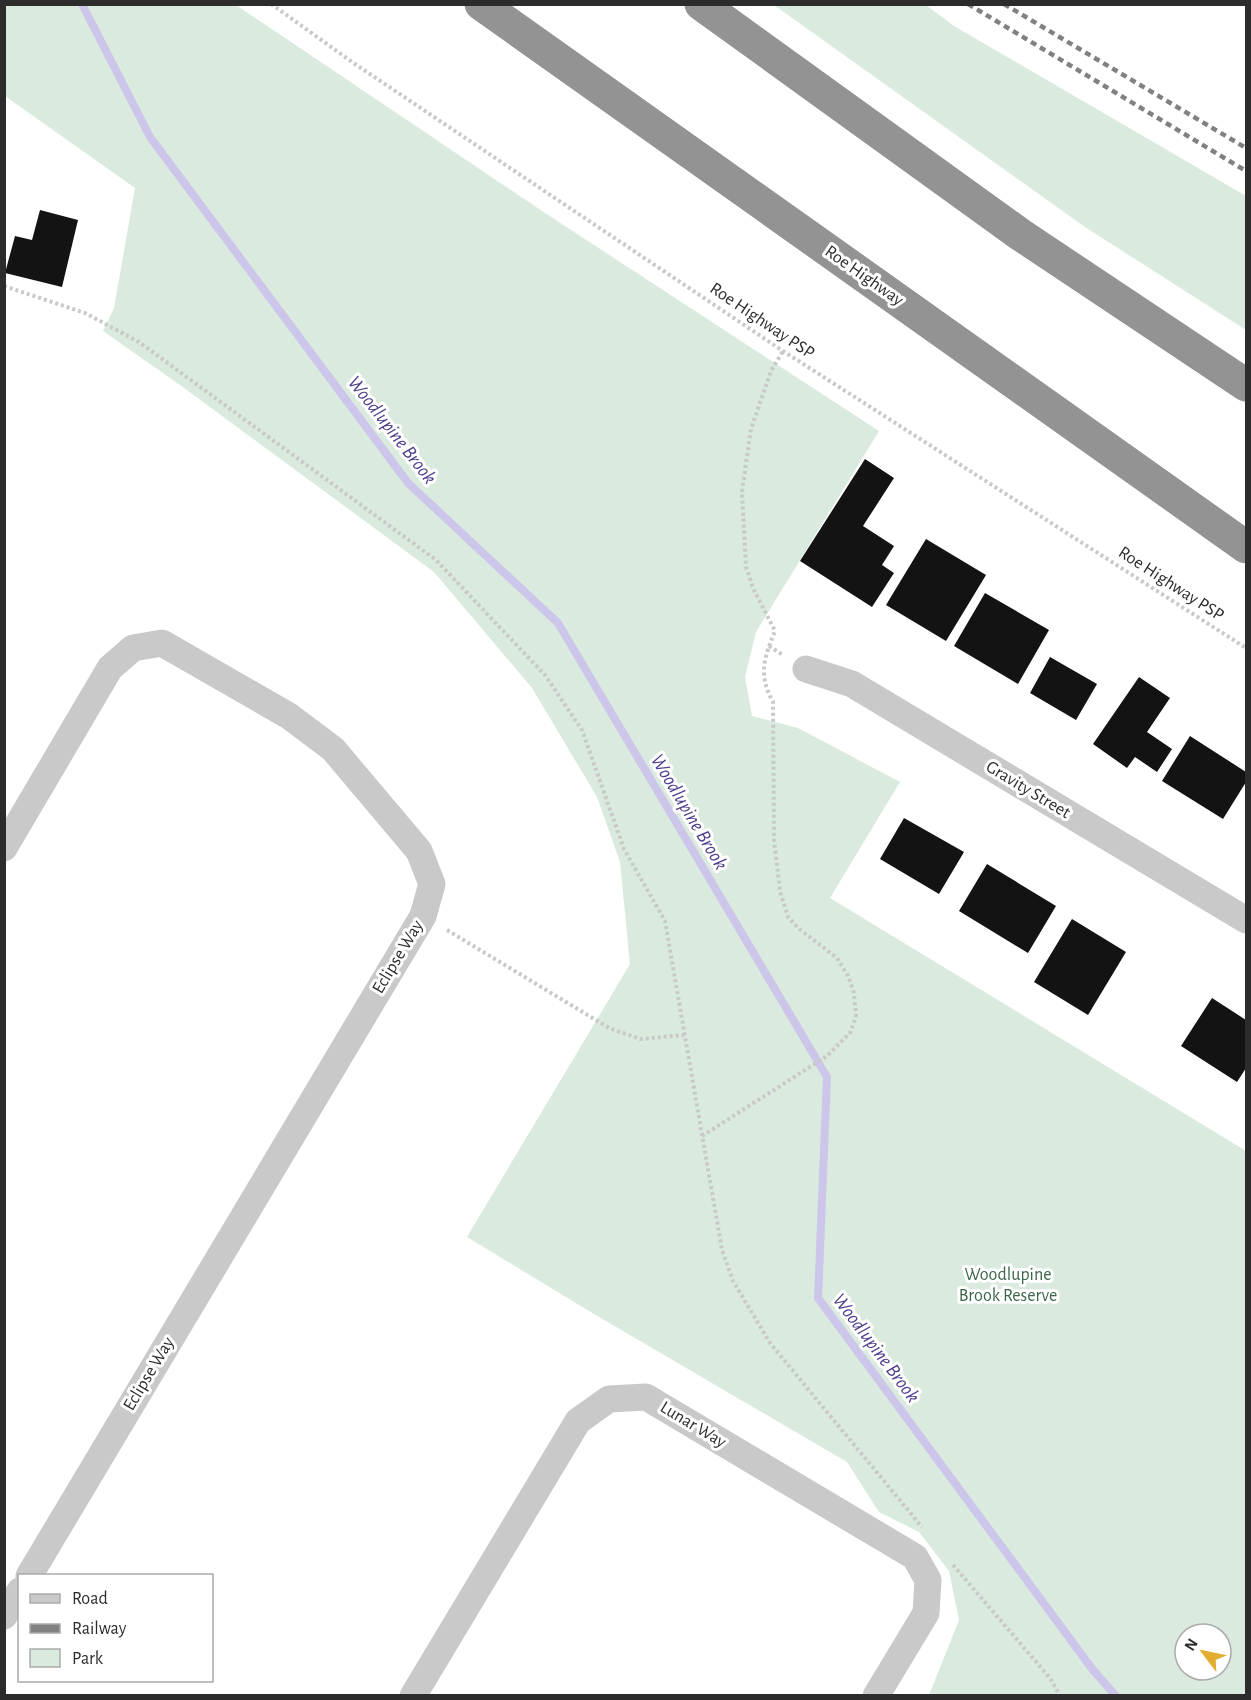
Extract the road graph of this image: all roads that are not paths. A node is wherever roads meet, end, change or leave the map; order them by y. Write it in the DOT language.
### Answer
graph roads {
  1 [pos="481,4"];
  2 [pos="701,4"];
  3 [pos="1246,385"];
  4 [pos="1246,547"];
  5 [pos="806,669"];
  6 [pos="4,849"];
  7 [pos="1246,920"];
  8 [pos="29,1574"];
  9 [pos="18,1594"];
  10 [pos="4,1616"];
  11 [pos="413,1695"];
  12 [pos="876,1695"];
  1 -- 4 [label="highway, Roe Highway"];
  2 -- 3 [label="highway"];
  5 -- 7 [label="street, Gravity Street"];
  6 -- 8 [label="street, Eclipse Way"];
  9 -- 10 [label="street"];
  11 -- 12 [label="street, Lunar Way"];
}
